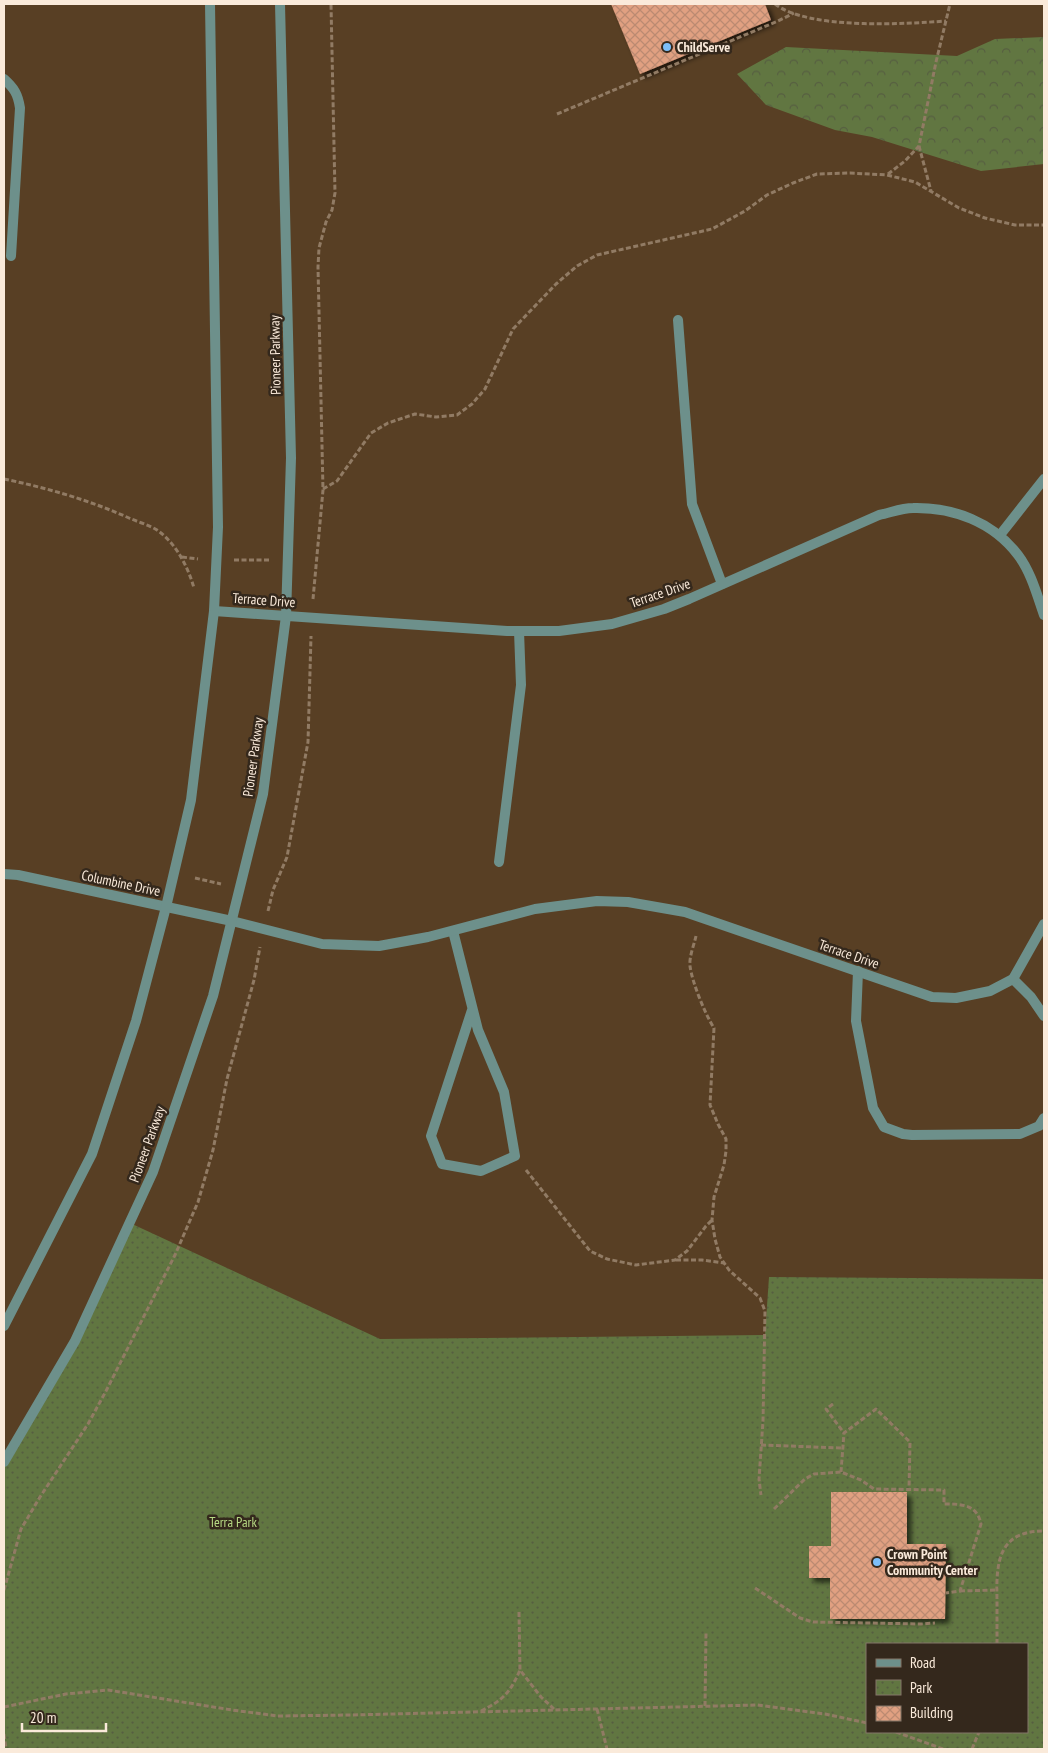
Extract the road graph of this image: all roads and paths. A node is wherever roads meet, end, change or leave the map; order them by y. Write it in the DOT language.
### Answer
graph roads {
  1 [pos="210,4"];
  2 [pos="280,4"];
  3 [pos="331,4"];
  4 [pos="776,4"];
  5 [pos="950,4"];
  6 [pos="794,13"];
  7 [pos="946,21"];
  8 [pos="4,79"];
  9 [pos="557,114"];
  10 [pos="919,146"];
  11 [pos="887,175"];
  12 [pos="931,191"];
  13 [pos="1044,225"];
  14 [pos="11,256"];
  15 [pos="678,320"];
  16 [pos="4,479"];
  17 [pos="1044,479"];
  18 [pos="323,490"];
  19 [pos="1000,535"];
  20 [pos="181,557"];
  21 [pos="236,560"];
  22 [pos="267,560"];
  23 [pos="722,584"];
  24 [pos="214,611"];
  25 [pos="1044,615"];
  26 [pos="286,616"];
  27 [pos="311,617"];
  28 [pos="518,631"];
  29 [pos="499,862"];
  30 [pos="4,874"];
  31 [pos="195,878"];
  32 [pos="224,885"];
  33 [pos="166,907"];
  34 [pos="702,918"];
  35 [pos="232,921"];
  36 [pos="1044,924"];
  37 [pos="264,930"];
  38 [pos="453,931"];
  39 [pos="858,971"];
  40 [pos="1013,979"];
  41 [pos="472,1010"];
  42 [pos="1044,1016"];
  43 [pos="1044,1118"];
  44 [pos="515,1156"];
  45 [pos="712,1220"];
  46 [pos="675,1260"];
  47 [pos="724,1263"];
  48 [pos="4,1326"];
  49 [pos="833,1404"];
  50 [pos="844,1434"];
  51 [pos="761,1445"];
  52 [pos="842,1448"];
  53 [pos="4,1462"];
  54 [pos="840,1472"];
  55 [pos="908,1489"];
  56 [pos="761,1495"];
  57 [pos="774,1509"];
  58 [pos="1044,1531"];
  59 [pos="755,1588"];
  60 [pos="4,1590"];
  61 [pos="996,1590"];
  62 [pos="960,1591"];
  63 [pos="946,1593"];
  64 [pos="519,1612"];
  65 [pos="935,1623"];
  66 [pos="706,1633"];
  67 [pos="997,1643"];
  68 [pos="520,1670"];
  69 [pos="705,1706"];
  70 [pos="4,1708"];
  71 [pos="554,1709"];
  72 [pos="597,1709"];
  73 [pos="478,1712"];
  74 [pos="866,1723"];
  75 [pos="899,1733"];
  76 [pos="980,1733"];
  77 [pos="4,1734"];
  78 [pos="6,1749"];
  79 [pos="607,1749"];
  80 [pos="943,1749"];
  81 [pos="972,1749"];
  1 -- 24 [label="street"];
  2 -- 26 [label="street, Pioneer Parkway"];
  3 -- 18 [label="path"];
  4 -- 6 [label="path"];
  5 -- 7 [label="path"];
  6 -- 7 [label="path"];
  6 -- 9 [label="path"];
  7 -- 10 [label="path"];
  8 -- 14 [label="street"];
  10 -- 11 [label="path"];
  10 -- 12 [label="path"];
  11 -- 12 [label="path"];
  11 -- 18 [label="path"];
  12 -- 13 [label="path"];
  15 -- 23 [label="street"];
  16 -- 20 [label="path"];
  17 -- 19 [label="street"];
  18 -- 27 [label="path"];
  19 -- 23 [label="street, Terrace Drive"];
  19 -- 25 [label="street, Terrace Drive"];
  21 -- 22 [label="path"];
  23 -- 28 [label="street, Terrace Drive"];
  24 -- 26 [label="street, Terrace Drive"];
  24 -- 33 [label="street"];
  26 -- 27 [label="street, Terrace Drive"];
  26 -- 35 [label="street, Pioneer Parkway"];
  27 -- 28 [label="street, Terrace Drive"];
  27 -- 37 [label="path"];
  28 -- 29 [label="street"];
  30 -- 33 [label="street, Columbine Drive"];
  31 -- 32 [label="path"];
  33 -- 35 [label="street, Columbine Drive"];
  33 -- 48 [label="street"];
  34 -- 38 [label="street, Terrace Drive"];
  34 -- 39 [label="street, Terrace Drive"];
  34 -- 45 [label="path"];
  35 -- 37 [label="street, Terrace Drive"];
  35 -- 53 [label="street, Pioneer Parkway"];
  36 -- 40 [label="street"];
  37 -- 38 [label="street, Terrace Drive"];
  37 -- 60 [label="path"];
  38 -- 41 [label="street"];
  39 -- 40 [label="street, Terrace Drive"];
  39 -- 43 [label="street"];
  40 -- 42 [label="street"];
  41 -- 44 [label="street"];
  41 -- 44 [label="street"];
  44 -- 46 [label="path"];
  45 -- 46 [label="path"];
  45 -- 47 [label="path"];
  46 -- 47 [label="path"];
  47 -- 51 [label="path"];
  49 -- 50 [label="path"];
  50 -- 52 [label="path"];
  50 -- 55 [label="path"];
  51 -- 52 [label="path"];
  51 -- 56 [label="path"];
  52 -- 54 [label="path"];
  54 -- 55 [label="path"];
  54 -- 57 [label="path"];
  55 -- 62 [label="path"];
  58 -- 61 [label="path"];
  59 -- 65 [label="path"];
  61 -- 62 [label="path"];
  61 -- 67 [label="path"];
  62 -- 63 [label="path"];
  64 -- 68 [label="path"];
  66 -- 69 [label="path"];
  68 -- 71 [label="path"];
  68 -- 73 [label="path"];
  69 -- 72 [label="path"];
  69 -- 74 [label="path"];
  70 -- 73 [label="path"];
  71 -- 72 [label="path"];
  71 -- 73 [label="path"];
  72 -- 79 [label="path"];
  75 -- 80 [label="path"];
  76 -- 81 [label="path"];
  77 -- 78 [label="path"];
}
